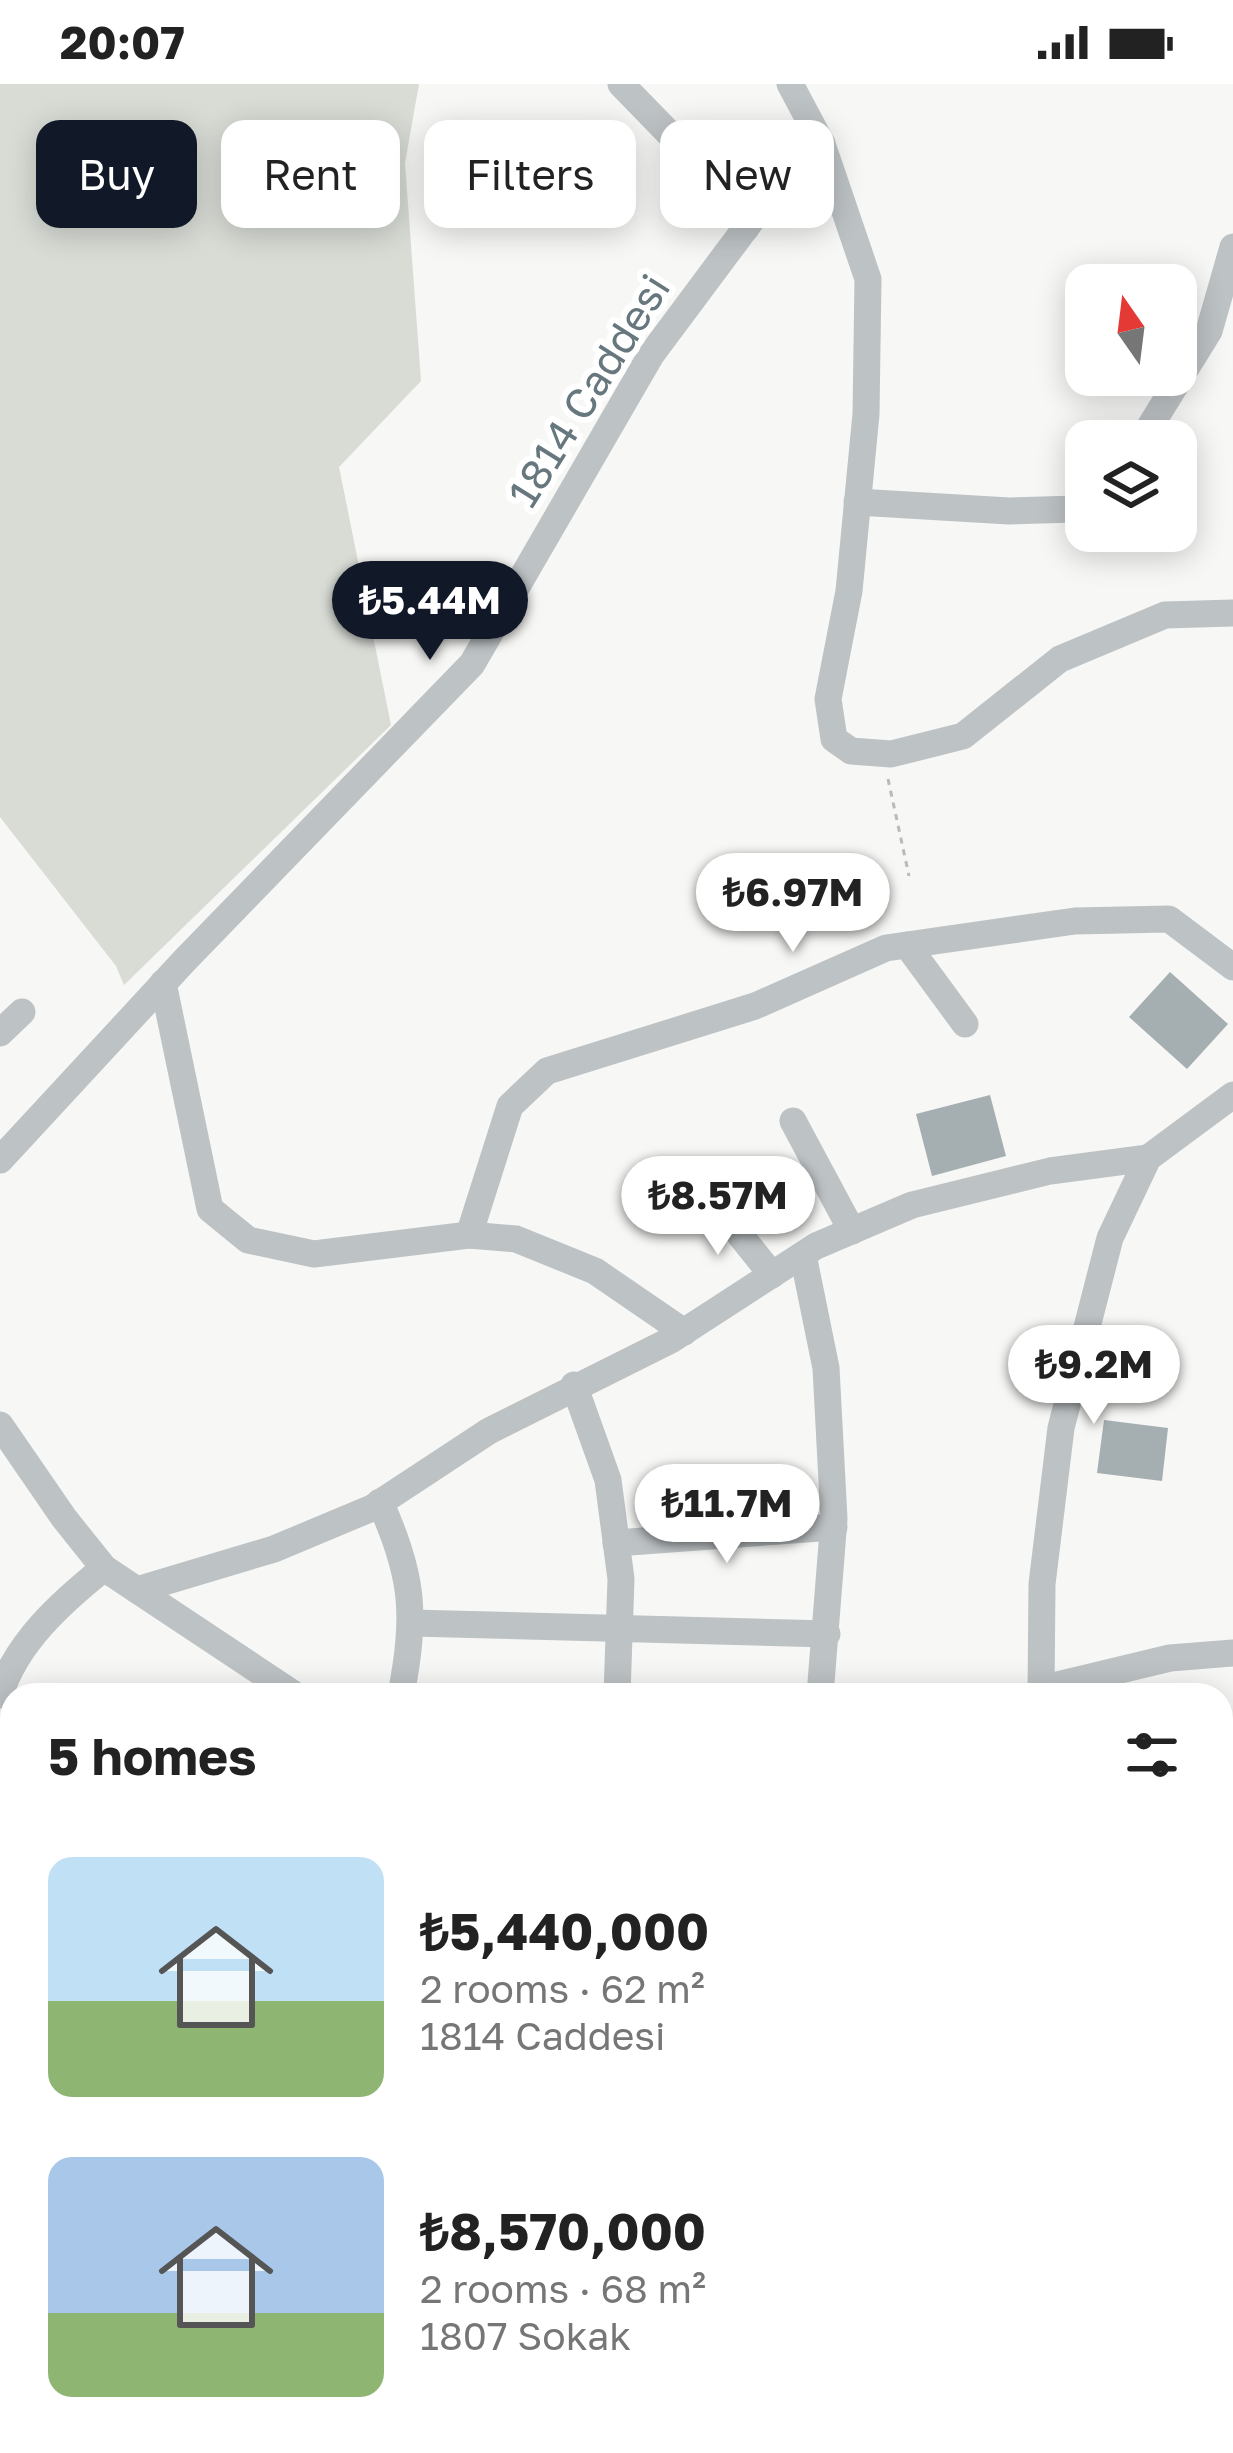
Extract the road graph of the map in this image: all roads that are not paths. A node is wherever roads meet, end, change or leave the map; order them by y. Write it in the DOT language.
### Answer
graph roads {
  1 [pos="621,84"];
  2 [pos="790,84"];
  3 [pos="809,120"];
  4 [pos="660,124"];
  5 [pos="834,179"];
  6 [pos="746,228"];
  7 [pos="1233,247"];
  8 [pos="1154,420"];
  9 [pos="857,502"];
  10 [pos="1065,510"];
  11 [pos="1233,613"];
  12 [pos="908,945"];
  13 [pos="1233,967"];
  14 [pos="164,983"];
  15 [pos="22,1012"];
  16 [pos="965,1024"];
  17 [pos="0,1033"];
  18 [pos="1233,1095"];
  19 [pos="793,1121"];
  20 [pos="1148,1158"];
  21 [pos="0,1160"];
  22 [pos="713,1201"];
  23 [pos="852,1231"];
  24 [pos="469,1235"];
  25 [pos="803,1255"];
  26 [pos="772,1275"];
  27 [pos="684,1332"];
  28 [pos="574,1385"];
  29 [pos="0,1425"];
  30 [pos="380,1502"];
  31 [pos="834,1527"];
  32 [pos="616,1543"];
  33 [pos="104,1568"];
  34 [pos="137,1590"];
  35 [pos="411,1624"];
  36 [pos="619,1629"];
  37 [pos="827,1634"];
  38 [pos="1233,1653"];
  39 [pos="4,1683"];
  40 [pos="259,1683"];
  41 [pos="403,1683"];
  42 [pos="617,1683"];
  43 [pos="821,1683"];
  44 [pos="1041,1683"];
  45 [pos="1075,1683"];
  1 -- 4 [label="street"];
  2 -- 3 [label="street"];
  5 -- 9 [label="street"];
  6 -- 14 [label="street, 1814 Caddesi"];
  7 -- 8 [label="street"];
  9 -- 10 [label="street"];
  9 -- 11 [label="street"];
  12 -- 13 [label="street"];
  12 -- 16 [label="street"];
  12 -- 24 [label="street"];
  14 -- 21 [label="street, 1814 Caddesi"];
  14 -- 24 [label="street"];
  15 -- 17 [label="street"];
  18 -- 20 [label="street"];
  19 -- 23 [label="street"];
  20 -- 23 [label="street"];
  20 -- 44 [label="street"];
  22 -- 26 [label="street"];
  23 -- 25 [label="street"];
  24 -- 27 [label="street"];
  25 -- 26 [label="street"];
  25 -- 31 [label="street"];
  26 -- 27 [label="street"];
  27 -- 28 [label="street"];
  28 -- 30 [label="street"];
  28 -- 32 [label="street"];
  29 -- 33 [label="street"];
  30 -- 34 [label="street"];
  30 -- 35 [label="street"];
  31 -- 32 [label="street"];
  31 -- 37 [label="street"];
  32 -- 36 [label="street"];
  33 -- 34 [label="street"];
  33 -- 39 [label="street"];
  34 -- 40 [label="street"];
  35 -- 36 [label="street"];
  35 -- 41 [label="street"];
  36 -- 37 [label="street"];
  36 -- 42 [label="street"];
  37 -- 43 [label="street"];
  38 -- 45 [label="street"];
}
